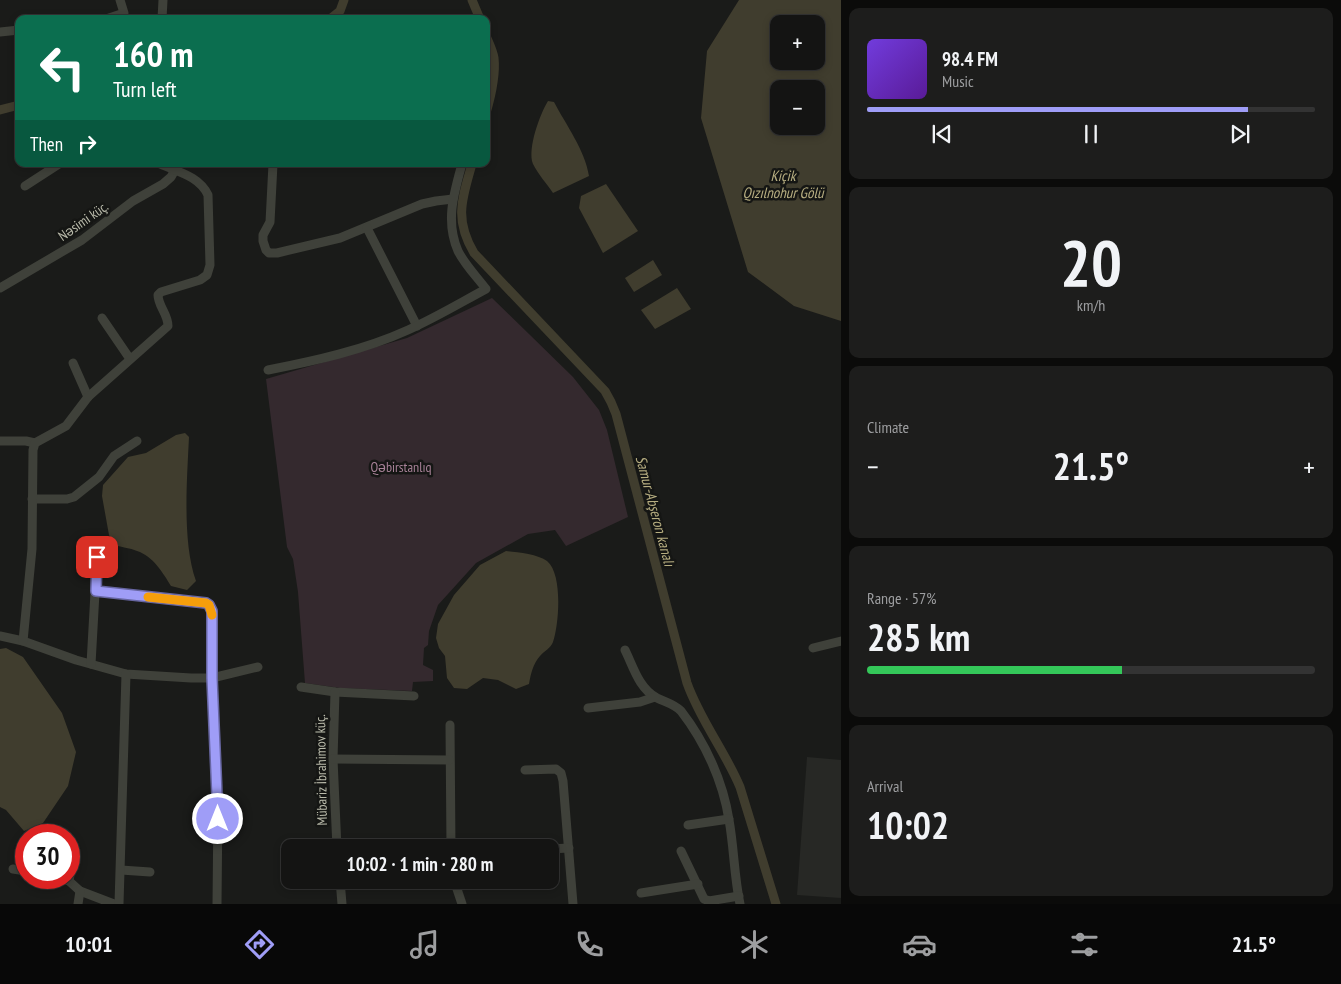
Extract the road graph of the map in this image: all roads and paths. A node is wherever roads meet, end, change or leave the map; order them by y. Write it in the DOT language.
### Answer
graph roads {
  1 [pos="120,0"];
  2 [pos="163,0"];
  3 [pos="126,15"];
  4 [pos="162,15"];
  5 [pos="15,30"];
  6 [pos="0,32"];
  7 [pos="54,167"];
  8 [pos="168,167"];
  9 [pos="274,167"];
  10 [pos="461,167"];
  11 [pos="175,170"];
  12 [pos="25,186"];
  13 [pos="452,199"];
  14 [pos="367,228"];
  15 [pos="0,288"];
  16 [pos="102,318"];
  17 [pos="417,326"];
  18 [pos="130,359"];
  19 [pos="73,363"];
  20 [pos="268,370"];
  21 [pos="88,397"];
  22 [pos="0,440"];
  23 [pos="137,441"];
  24 [pos="35,443"];
  25 [pos="32,499"];
  26 [pos="97,557"];
  27 [pos="96,591"];
  28 [pos="0,636"];
  29 [pos="23,641"];
  30 [pos="841,642"];
  31 [pos="813,648"];
  32 [pos="625,650"];
  33 [pos="91,664"];
  34 [pos="258,667"];
  35 [pos="126,674"];
  36 [pos="212,678"];
  37 [pos="301,687"];
  38 [pos="335,692"];
  39 [pos="414,696"];
  40 [pos="655,697"];
  41 [pos="588,708"];
  42 [pos="450,725"];
  43 [pos="333,759"];
  44 [pos="449,760"];
  45 [pos="525,770"];
  46 [pos="729,819"];
  47 [pos="688,825"];
  48 [pos="337,839"];
  49 [pos="451,839"];
  50 [pos="569,848"];
  51 [pos="559,849"];
  52 [pos="681,851"];
  53 [pos="121,870"];
  54 [pos="150,872"];
  55 [pos="698,884"];
  56 [pos="77,889"];
  57 [pos="341,889"];
  58 [pos="457,889"];
  59 [pos="80,891"];
  60 [pos="641,894"];
  61 [pos="739,900"];
  62 [pos="78,904"];
  63 [pos="114,904"];
  64 [pos="119,904"];
  65 [pos="217,904"];
  66 [pos="342,904"];
  67 [pos="462,904"];
  68 [pos="573,904"];
  1 -- 3 [label="street"];
  2 -- 4 [label="street"];
  5 -- 6 [label="street"];
  7 -- 12 [label="street"];
  8 -- 11 [label="street"];
  9 -- 14 [label="street"];
  10 -- 13 [label="street"];
  11 -- 15 [label="street, Nəsimi küç."];
  11 -- 18 [label="street"];
  13 -- 14 [label="street"];
  13 -- 17 [label="street"];
  14 -- 17 [label="street"];
  16 -- 18 [label="street"];
  17 -- 20 [label="street"];
  18 -- 21 [label="street"];
  19 -- 21 [label="street"];
  21 -- 24 [label="street"];
  22 -- 24 [label="street"];
  23 -- 25 [label="street"];
  24 -- 25 [label="street"];
  25 -- 29 [label="street"];
  26 -- 27 [label="street"];
  27 -- 33 [label="street"];
  27 -- 36 [label="street"];
  28 -- 29 [label="street"];
  29 -- 33 [label="street"];
  30 -- 31 [label="street"];
  32 -- 40 [label="street"];
  33 -- 35 [label="street"];
  34 -- 36 [label="street"];
  35 -- 36 [label="street"];
  35 -- 53 [label="street"];
  36 -- 65 [label="street"];
  37 -- 38 [label="street"];
  38 -- 39 [label="street"];
  38 -- 43 [label="street, Mübariz İbrahimov küç."];
  40 -- 41 [label="street"];
  40 -- 46 [label="street"];
  42 -- 44 [label="street"];
  43 -- 44 [label="street"];
  43 -- 48 [label="street, Mübariz İbrahimov küç."];
  44 -- 49 [label="street"];
  45 -- 50 [label="street"];
  46 -- 47 [label="street"];
  46 -- 61 [label="street"];
  50 -- 51 [label="street"];
  50 -- 68 [label="street"];
  52 -- 55 [label="street"];
  53 -- 54 [label="street"];
  53 -- 64 [label="street"];
  55 -- 60 [label="street"];
  55 -- 61 [label="street"];
  56 -- 59 [label="street"];
  57 -- 66 [label="street"];
  58 -- 67 [label="street"];
  59 -- 62 [label="street"];
  59 -- 63 [label="street"];
}
